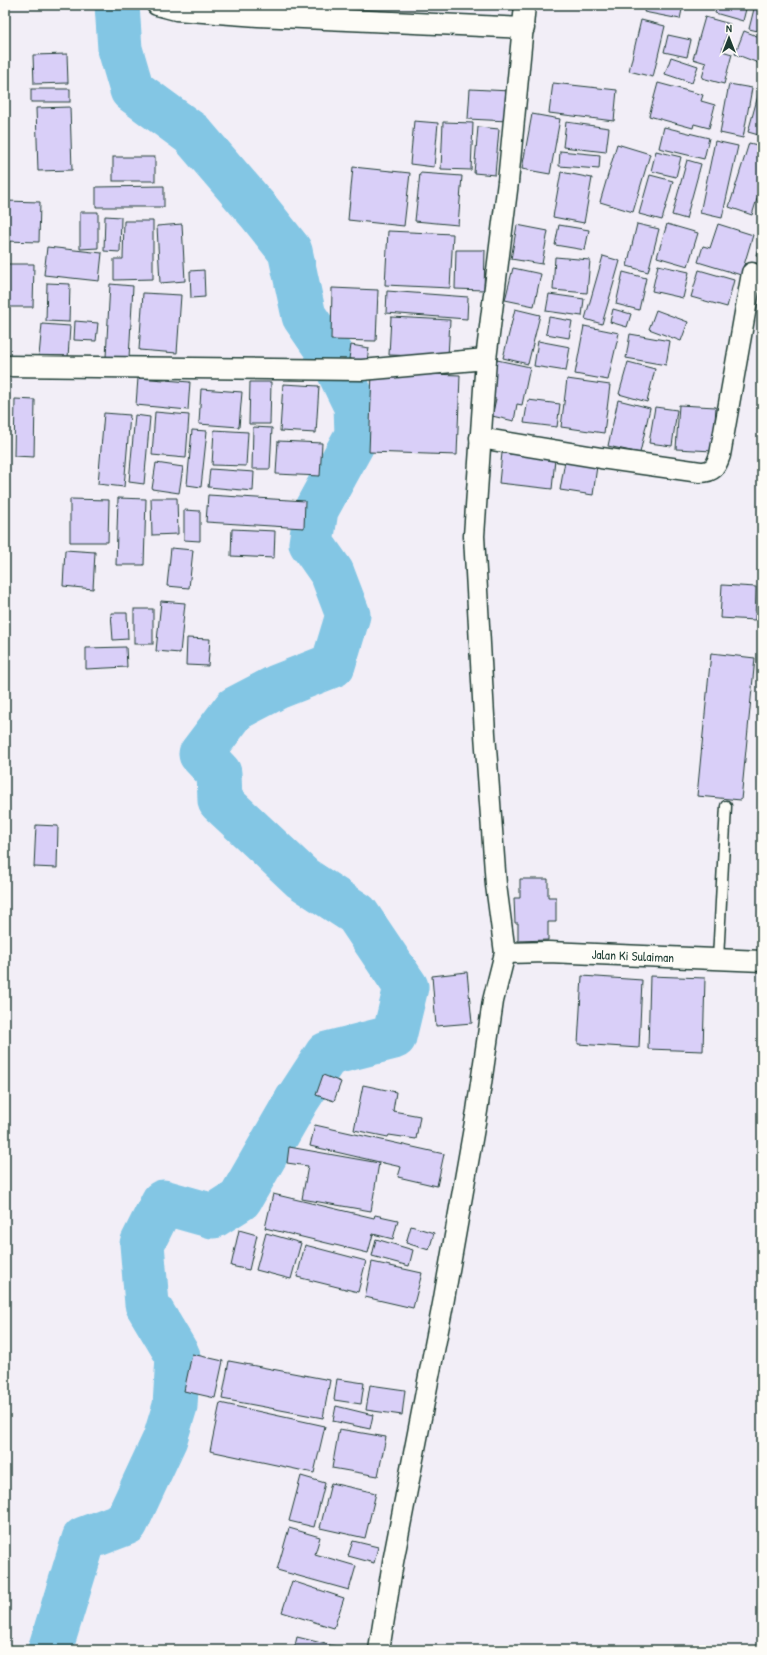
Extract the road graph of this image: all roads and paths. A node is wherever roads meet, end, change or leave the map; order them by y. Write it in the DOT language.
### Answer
graph roads {
  1 [pos="157,5"];
  2 [pos="525,5"];
  3 [pos="524,28"];
  4 [pos="752,273"];
  5 [pos="486,359"];
  6 [pos="5,366"];
  7 [pos="480,438"];
  8 [pos="726,806"];
  9 [pos="505,953"];
  10 [pos="718,959"];
  11 [pos="762,961"];
  12 [pos="379,1650"];
  1 -- 3 [label="street"];
  2 -- 3 [label="street"];
  3 -- 5 [label="street"];
  4 -- 7 [label="street"];
  5 -- 6 [label="street"];
  5 -- 7 [label="street"];
  7 -- 9 [label="street"];
  8 -- 10 [label="lane"];
  9 -- 10 [label="street, Jalan Ki Sulaiman"];
  9 -- 12 [label="street"];
  10 -- 11 [label="street, Jalan Ki Sulaiman"];
}
